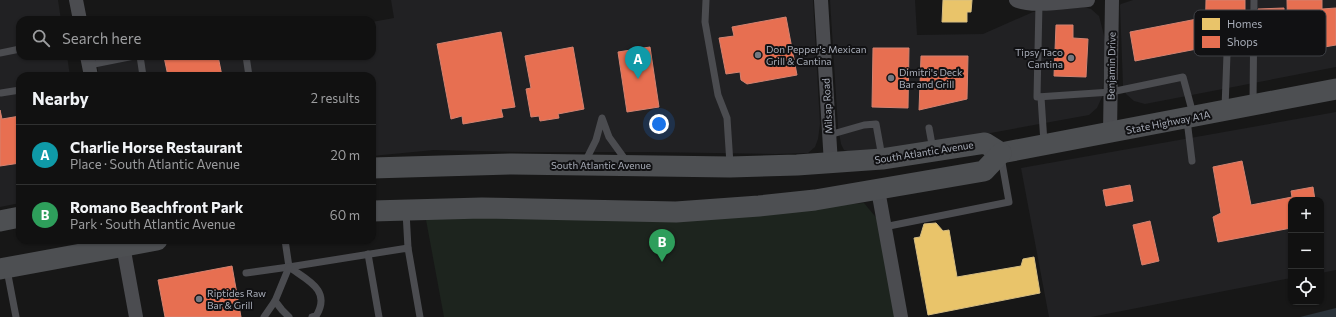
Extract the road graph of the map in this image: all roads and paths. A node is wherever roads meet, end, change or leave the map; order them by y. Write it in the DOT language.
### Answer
graph roads {
  1 [pos="76,0"];
  2 [pos="706,0"];
  3 [pos="821,0"];
  4 [pos="1016,0"];
  5 [pos="1088,0"];
  6 [pos="1112,0"];
  7 [pos="1254,0"];
  8 [pos="1039,4"];
  9 [pos="1254,10"];
  10 [pos="79,16"];
  11 [pos="16,50"];
  12 [pos="0,53"];
  13 [pos="1227,56"];
  14 [pos="1253,56"];
  15 [pos="116,60"];
  16 [pos="141,60"];
  17 [pos="247,60"];
  18 [pos="89,66"];
  19 [pos="142,72"];
  20 [pos="248,72"];
  21 [pos="1336,89"];
  22 [pos="16,91"];
  23 [pos="1110,92"];
  24 [pos="1,93"];
  25 [pos="1041,97"];
  26 [pos="1253,105"];
  27 [pos="1225,111"];
  28 [pos="1190,117"];
  29 [pos="929,128"];
  30 [pos="1110,133"];
  31 [pos="828,135"];
  32 [pos="1044,145"];
  33 [pos="993,148"];
  34 [pos="934,151"];
  35 [pos="882,159"];
  36 [pos="1192,161"];
  37 [pos="831,164"];
  38 [pos="584,165"];
  39 [pos="630,166"];
  40 [pos="730,167"];
  41 [pos="376,168"];
  42 [pos="878,190"];
  43 [pos="406,210"];
  44 [pos="376,211"];
  45 [pos="16,218"];
  46 [pos="0,221"];
  47 [pos="884,227"];
  48 [pos="117,244"];
  49 [pos="122,244"];
  50 [pos="286,244"];
  51 [pos="408,248"];
  52 [pos="368,254"];
  53 [pos="289,267"];
  54 [pos="3,268"];
  55 [pos="246,273"];
  56 [pos="275,300"];
  57 [pos="16,317"];
  58 [pos="136,317"];
  59 [pos="264,317"];
  60 [pos="289,317"];
  61 [pos="312,317"];
  62 [pos="379,317"];
  63 [pos="420,317"];
  64 [pos="901,317"];
  1 -- 10 [label="street"];
  2 -- 40 [label="lane"];
  3 -- 31 [label="street, Milsap Road"];
  4 -- 8 [label="street"];
  5 -- 8 [label="street"];
  6 -- 23 [label="street, Benjamin Drive"];
  7 -- 9 [label="lane"];
  8 -- 25 [label="lane"];
  11 -- 12 [label="lane"];
  13 -- 27 [label="lane"];
  14 -- 26 [label="lane"];
  15 -- 18 [label="lane"];
  16 -- 19 [label="lane"];
  17 -- 20 [label="lane"];
  21 -- 26 [label="main road, State Highway A1A"];
  22 -- 24 [label="lane"];
  23 -- 25 [label="lane"];
  23 -- 28 [label="lane"];
  23 -- 30 [label="street, Benjamin Drive"];
  25 -- 32 [label="lane"];
  26 -- 27 [label="main road, State Highway A1A"];
  27 -- 28 [label="main road, State Highway A1A"];
  28 -- 30 [label="main road, State Highway A1A"];
  28 -- 36 [label="lane"];
  29 -- 34 [label="lane"];
  30 -- 32 [label="main road, State Highway A1A"];
  31 -- 35 [label="lane"];
  31 -- 37 [label="street, Milsap Road"];
  32 -- 33 [label="main road, State Highway A1A"];
  33 -- 34 [label="main road, South Atlantic Avenue"];
  33 -- 42 [label="main road"];
  33 -- 47 [label="lane"];
  34 -- 35 [label="main road, South Atlantic Avenue"];
  35 -- 37 [label="main road, South Atlantic Avenue"];
  37 -- 40 [label="main road, South Atlantic Avenue"];
  38 -- 39 [label="main road, South Atlantic Avenue"];
  38 -- 39 [label="lane"];
  38 -- 41 [label="main road, South Atlantic Avenue"];
  39 -- 40 [label="main road, South Atlantic Avenue"];
  42 -- 43 [label="main road"];
  42 -- 47 [label="street"];
  43 -- 44 [label="main road"];
  43 -- 51 [label="lane"];
  45 -- 46 [label="main road"];
  47 -- 64 [label="street"];
  48 -- 54 [label="main road"];
  49 -- 58 [label="street"];
  50 -- 53 [label="lane"];
  51 -- 52 [label="lane"];
  51 -- 63 [label="lane"];
  52 -- 53 [label="lane"];
  52 -- 62 [label="lane"];
  53 -- 55 [label="lane"];
  53 -- 56 [label="lane"];
  53 -- 61 [label="lane"];
  54 -- 57 [label="lane"];
  56 -- 59 [label="lane"];
  56 -- 60 [label="lane"];
}
